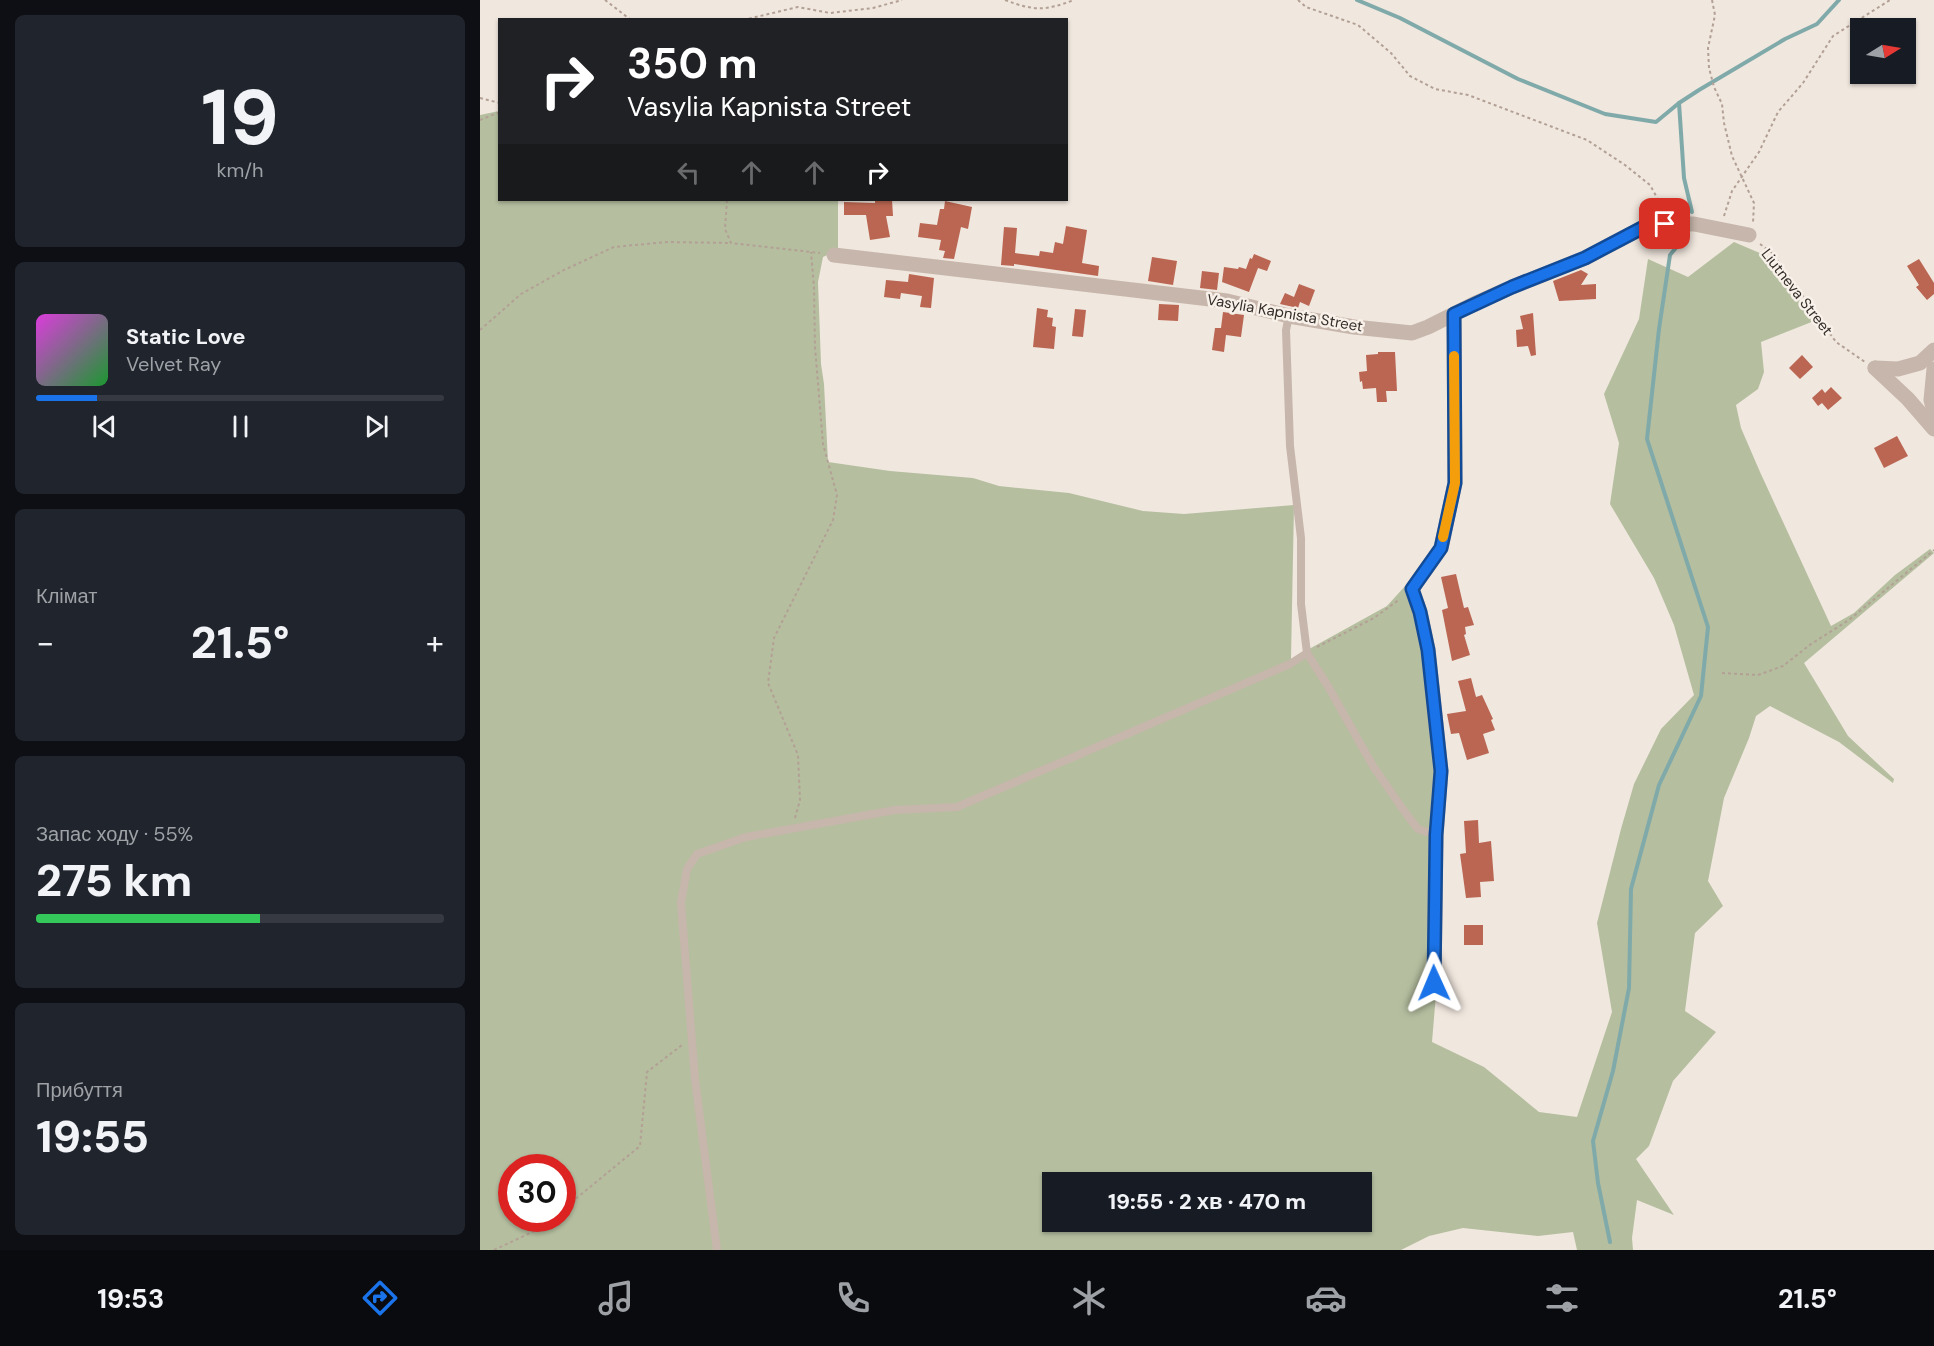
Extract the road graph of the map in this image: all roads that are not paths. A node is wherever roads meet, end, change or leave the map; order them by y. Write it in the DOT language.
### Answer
graph roads {
  1 [pos="1749,235"];
  2 [pos="834,255"];
  3 [pos="1454,314"];
  4 [pos="1289,316"];
  5 [pos="1934,350"];
  6 [pos="1934,369"];
  7 [pos="1934,411"];
  8 [pos="1934,429"];
  9 [pos="1307,653"];
  10 [pos="1436,835"];
  11 [pos="1434,983"];
  12 [pos="717,1250"];
  1 -- 3 [label="street, Vasylia Kapnista Street"];
  2 -- 4 [label="street, Vasylia Kapnista Street"];
  3 -- 4 [label="street, Vasylia Kapnista Street"];
  3 -- 10 [label="street"];
  4 -- 9 [label="lane"];
  5 -- 8 [label="street"];
  6 -- 7 [label="street"];
  9 -- 10 [label="lane"];
  9 -- 12 [label="lane"];
  10 -- 11 [label="street"];
}
